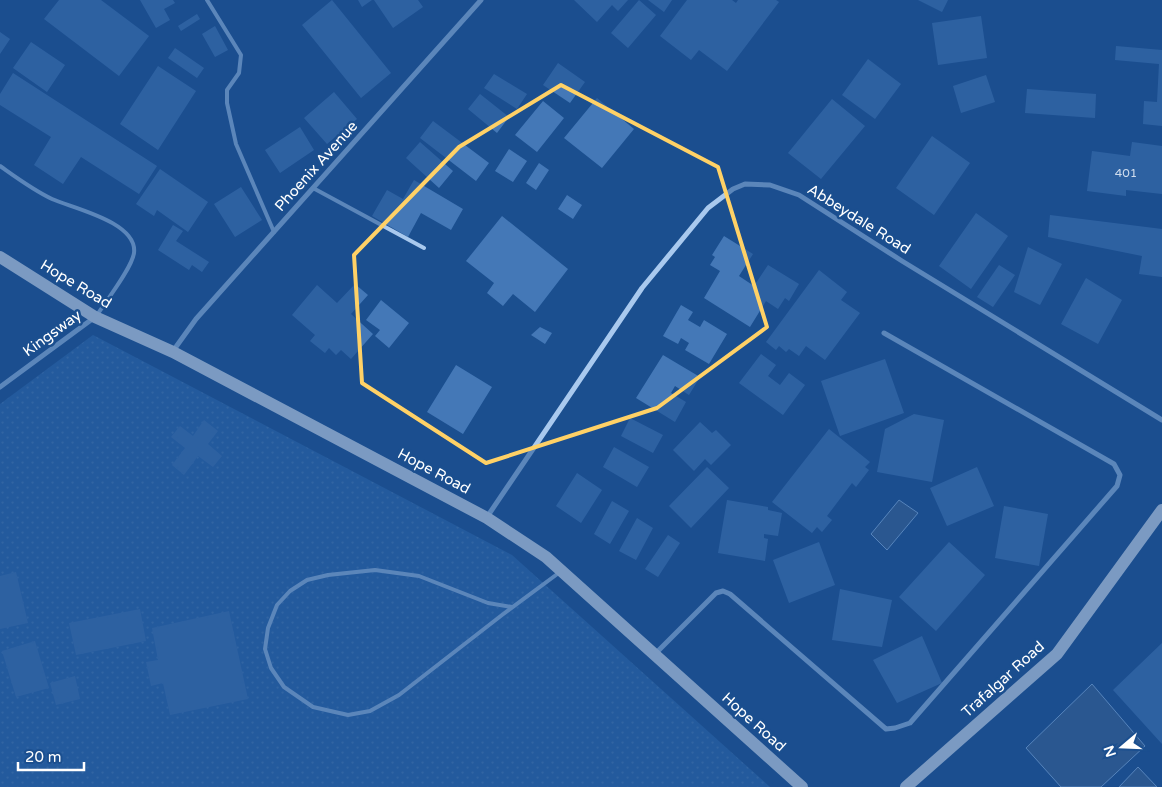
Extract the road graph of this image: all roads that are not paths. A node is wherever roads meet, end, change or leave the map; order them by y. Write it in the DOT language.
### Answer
graph roads {
  1 [pos="207,0"];
  2 [pos="482,0"];
  3 [pos="0,166"];
  4 [pos="313,188"];
  5 [pos="274,232"];
  6 [pos="424,248"];
  7 [pos="0,257"];
  8 [pos="96,317"];
  9 [pos="884,333"];
  10 [pos="173,352"];
  11 [pos="0,388"];
  12 [pos="1162,420"];
  13 [pos="1162,510"];
  14 [pos="487,518"];
  15 [pos="562,571"];
  16 [pos="512,607"];
  17 [pos="654,654"];
  18 [pos="802,787"];
  19 [pos="906,787"];
  1 -- 5 [label="lane"];
  2 -- 4 [label="street, Phoenix Avenue"];
  3 -- 8 [label="lane"];
  4 -- 5 [label="street, Phoenix Avenue"];
  4 -- 6 [label="lane"];
  5 -- 10 [label="street, Phoenix Avenue"];
  7 -- 8 [label="main road, Hope Road"];
  8 -- 10 [label="main road, Hope Road"];
  8 -- 11 [label="street, Kingsway"];
  9 -- 17 [label="street"];
  10 -- 14 [label="main road, Hope Road"];
  12 -- 14 [label="street, Abbeydale Road"];
  13 -- 19 [label="main road, Trafalgar Road"];
  14 -- 15 [label="main road, Hope Road"];
  15 -- 16 [label="lane"];
  15 -- 17 [label="main road, Hope Road"];
  16 -- 16 [label="lane"];
  17 -- 18 [label="main road, Hope Road"];
}
